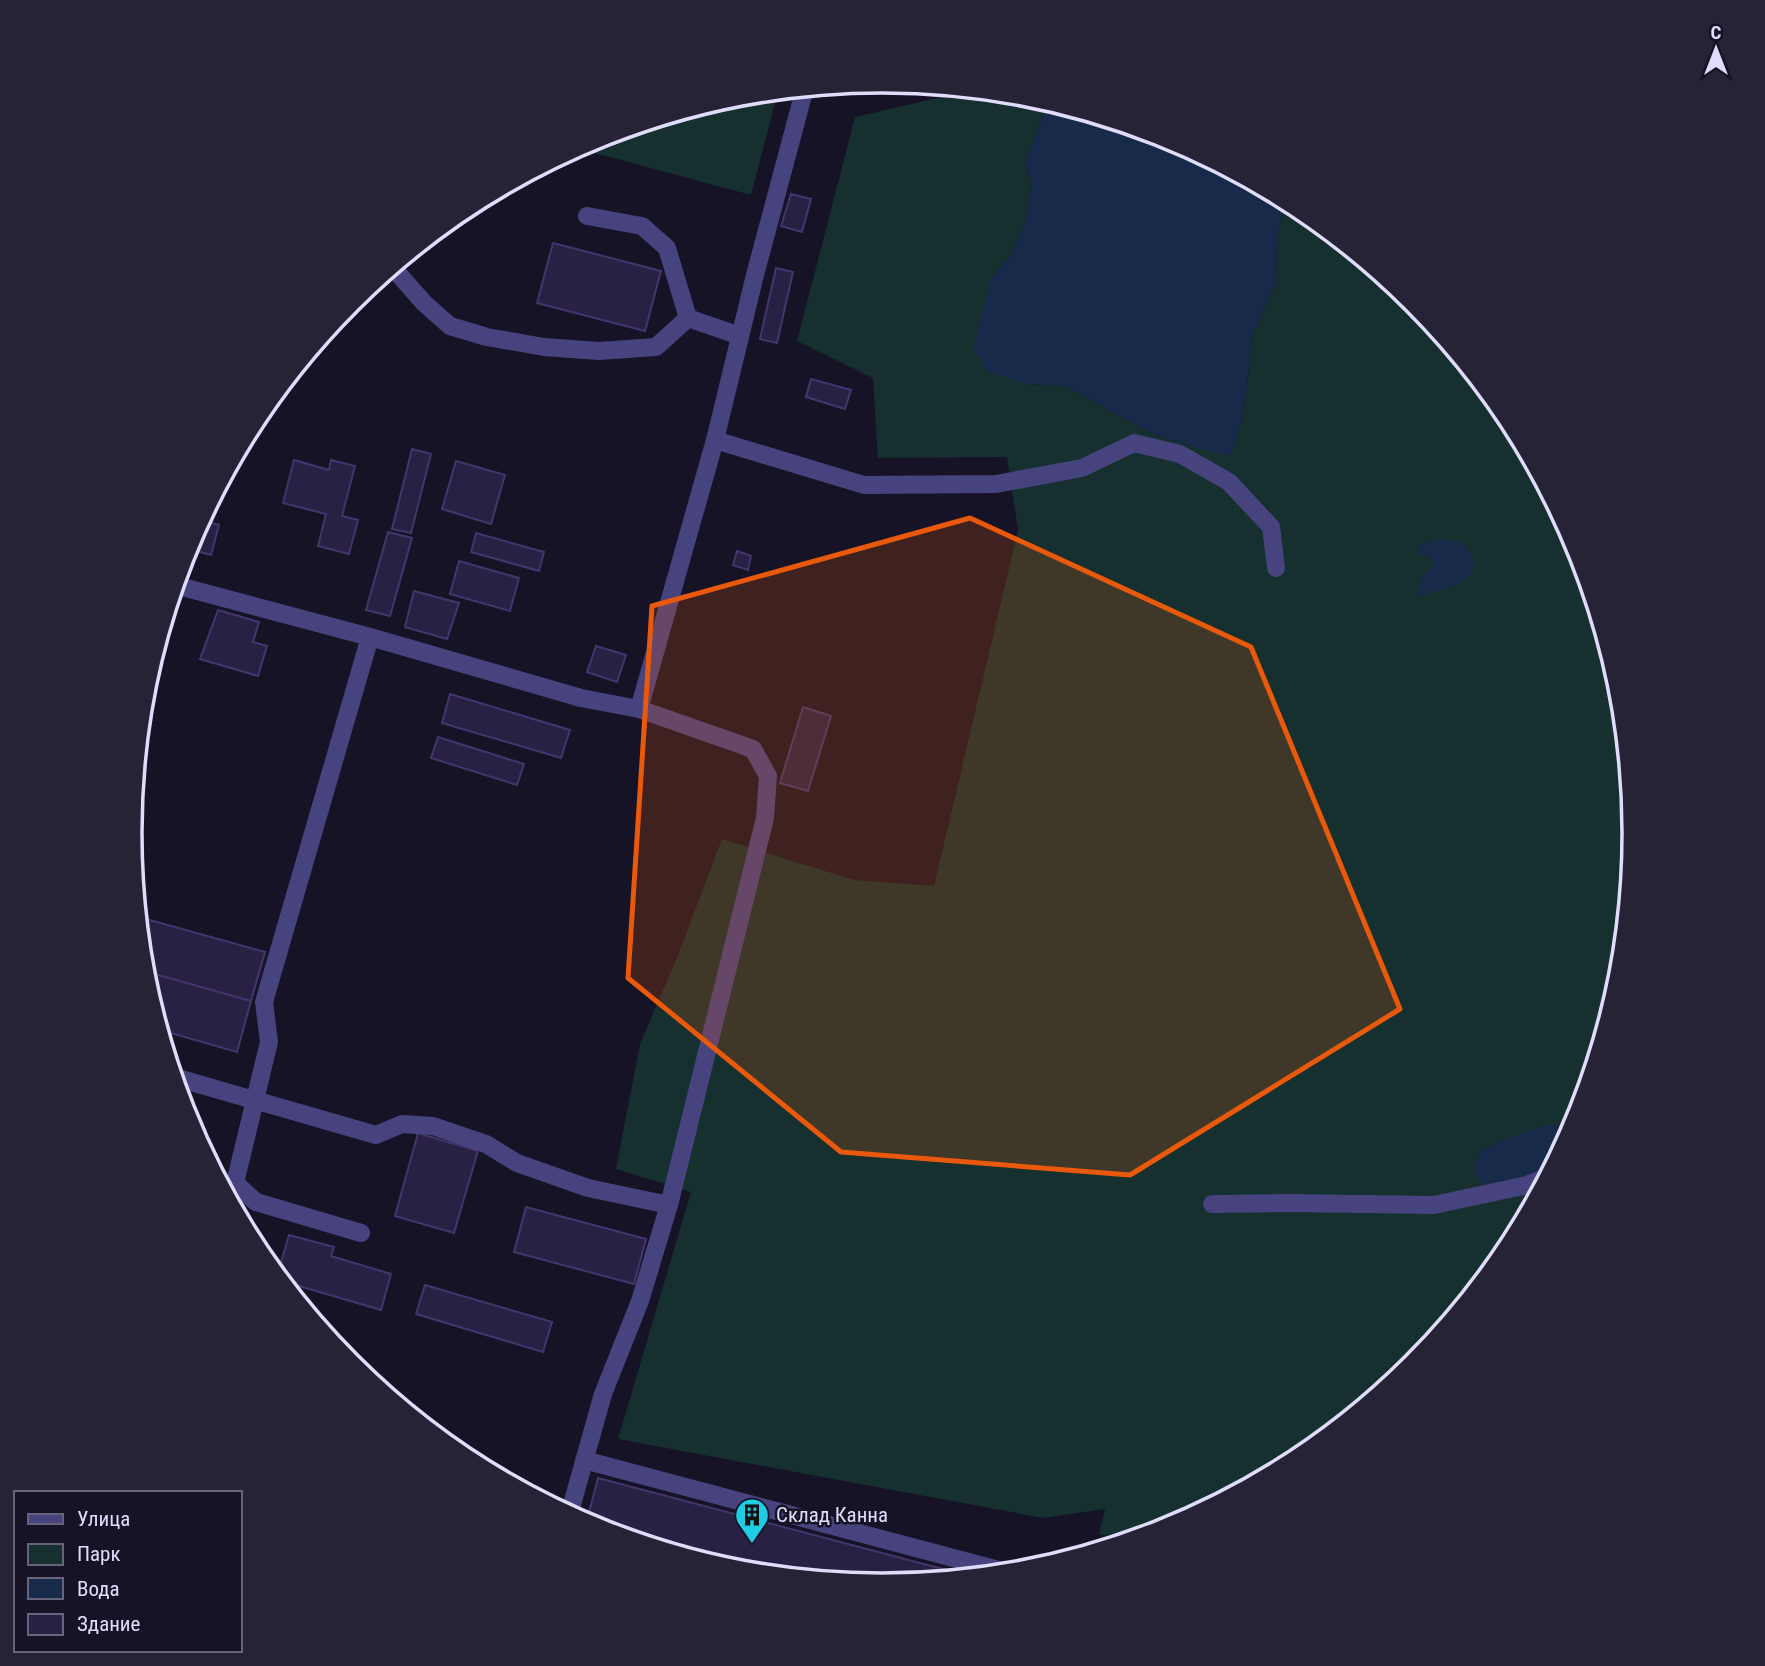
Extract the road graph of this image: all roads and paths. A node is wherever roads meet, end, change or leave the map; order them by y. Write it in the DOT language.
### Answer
graph roads {
  1 [pos="804,97"];
  2 [pos="587,216"];
  3 [pos="398,273"];
  4 [pos="688,318"];
  5 [pos="740,336"];
  6 [pos="715,440"];
  7 [pos="1276,568"];
  8 [pos="185,588"];
  9 [pos="370,637"];
  10 [pos="639,709"];
  11 [pos="186,1080"];
  12 [pos="254,1100"];
  13 [pos="1535,1181"];
  14 [pos="1212,1204"];
  15 [pos="669,1205"];
  16 [pos="361,1233"];
  17 [pos="584,1460"];
  18 [pos="572,1505"];
  19 [pos="984,1566"];
  1 -- 5 [label="lane"];
  2 -- 4 [label="lane"];
  3 -- 4 [label="lane"];
  4 -- 5 [label="lane"];
  5 -- 6 [label="lane"];
  6 -- 7 [label="lane"];
  6 -- 10 [label="lane"];
  8 -- 9 [label="lane"];
  9 -- 10 [label="lane"];
  9 -- 12 [label="lane"];
  10 -- 15 [label="lane"];
  11 -- 12 [label="lane"];
  12 -- 15 [label="lane"];
  12 -- 16 [label="lane"];
  13 -- 14 [label="lane"];
  15 -- 17 [label="lane"];
  17 -- 18 [label="lane"];
  17 -- 19 [label="lane"];
}
